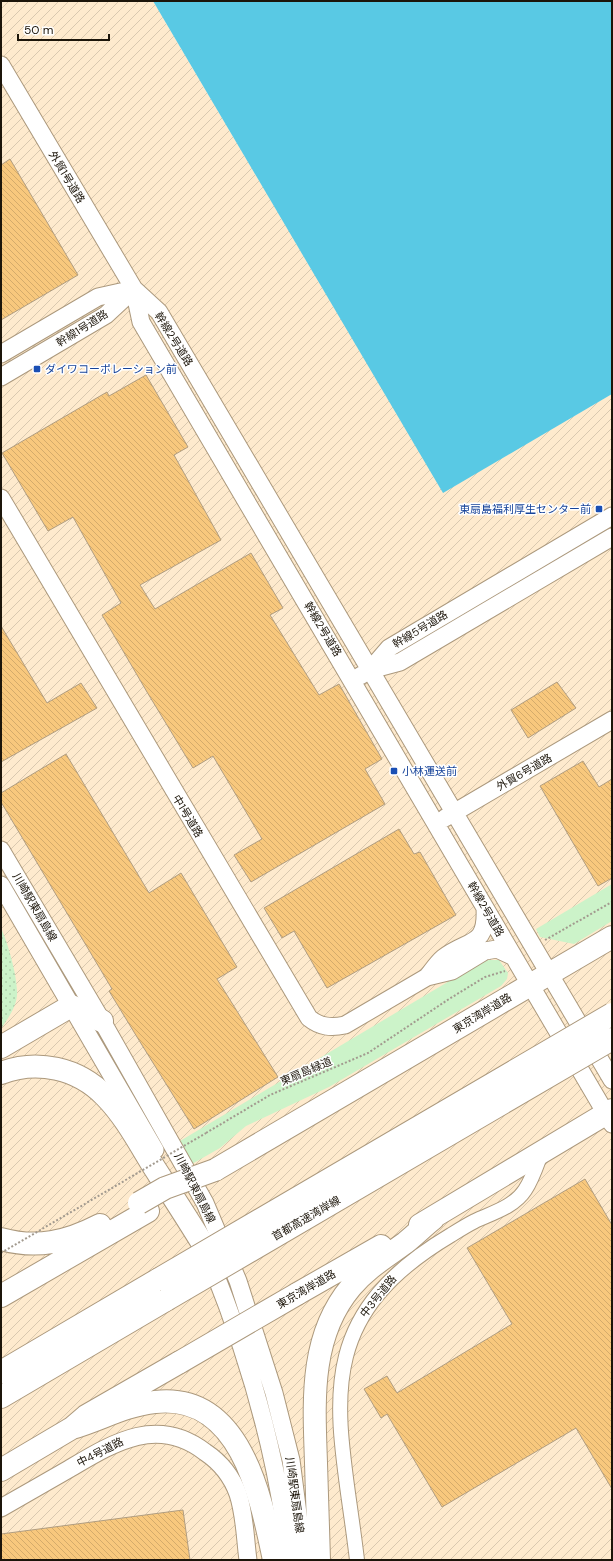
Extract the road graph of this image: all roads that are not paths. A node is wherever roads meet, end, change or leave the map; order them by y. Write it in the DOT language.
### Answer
graph roads {
  1 [pos="1,65"];
  2 [pos="134,289"];
  3 [pos="1,354"];
  4 [pos="1,377"];
  5 [pos="1,498"];
  6 [pos="612,516"];
  7 [pos="612,537"];
  8 [pos="370,670"];
  9 [pos="353,680"];
  10 [pos="612,720"];
  11 [pos="454,813"];
  12 [pos="437,823"];
  13 [pos="1,850"];
  14 [pos="1,885"];
  15 [pos="485,908"];
  16 [pos="612,937"];
  17 [pos="517,962"];
  18 [pos="549,974"];
  19 [pos="426,977"];
  20 [pos="530,985"];
  21 [pos="71,1006"];
  22 [pos="612,1014"];
  23 [pos="102,1021"];
  24 [pos="612,1039"];
  25 [pos="1,1047"];
  26 [pos="1,1073"];
  27 [pos="612,1080"];
  28 [pos="610,1116"];
  29 [pos="543,1151"];
  30 [pos="143,1207"];
  31 [pos="433,1219"];
  32 [pos="1,1238"];
  33 [pos="201,1241"];
  34 [pos="1,1296"];
  35 [pos="1,1372"];
  36 [pos="1,1397"];
  37 [pos="72,1428"];
  38 [pos="1,1470"];
  39 [pos="1,1508"];
  40 [pos="248,1560"];
  41 [pos="274,1560"];
  42 [pos="289,1560"];
  43 [pos="304,1560"];
  44 [pos="320,1560"];
  45 [pos="357,1560"];
  1 -- 2 [label="street, 外貿1号道路"];
  2 -- 3 [label="street, 幹線1号道路"];
  2 -- 4 [label="street, 幹線1号道路"];
  2 -- 8 [label="street, 幹線2号道路"];
  2 -- 9 [label="street, 幹線2号道路"];
  5 -- 19 [label="street, 中1号道路"];
  6 -- 8 [label="street, 幹線5号道路"];
  7 -- 8 [label="street, 幹線5号道路"];
  8 -- 9 [label="street"];
  8 -- 11 [label="street, 幹線2号道路"];
  9 -- 12 [label="street, 幹線2号道路"];
  10 -- 11 [label="street, 外貿6号道路"];
  11 -- 12 [label="street, 外貿6号道路"];
  11 -- 18 [label="street, 幹線2号道路"];
  12 -- 15 [label="street, 幹線2号道路"];
  13 -- 23 [label="street, 川崎駅東扇島線"];
  14 -- 21 [label="street, 川崎駅東扇島線"];
  15 -- 17 [label="street, 幹線2号道路"];
  15 -- 19 [label="street, 中1号道路"];
  16 -- 18 [label="highway, 東京湾岸道路"];
  17 -- 19 [label="street, 中1号道路"];
  17 -- 20 [label="street, 幹線2号道路"];
  18 -- 20 [label="highway, 東京湾岸道路"];
  18 -- 27 [label="street, 幹線2号道路"];
  20 -- 28 [label="street, 幹線2号道路"];
  20 -- 30 [label="highway, 東京湾岸道路, bridge"];
  21 -- 23 [label="highway"];
  21 -- 25 [label="highway"];
  21 -- 33 [label="street, 川崎駅東扇島線"];
  22 -- 35 [label="highway, 首都高速湾岸線, bridge"];
  23 -- 43 [label="street, 川崎駅東扇島線"];
  24 -- 36 [label="highway, 首都高速湾岸線, bridge"];
  26 -- 33 [label="highway"];
  28 -- 29 [label="highway, 東京湾岸道路"];
  29 -- 31 [label="highway, 東京湾岸道路"];
  29 -- 45 [label="street, 中3号道路"];
  30 -- 32 [label="highway"];
  30 -- 34 [label="highway, 東京湾岸道路"];
  31 -- 37 [label="highway, 東京湾岸道路, bridge"];
  31 -- 44 [label="highway"];
  33 -- 42 [label="street, 川崎駅東扇島線"];
  37 -- 38 [label="highway, 東京湾岸道路"];
  37 -- 41 [label="highway"];
  39 -- 40 [label="street, 中4号道路"];
}
